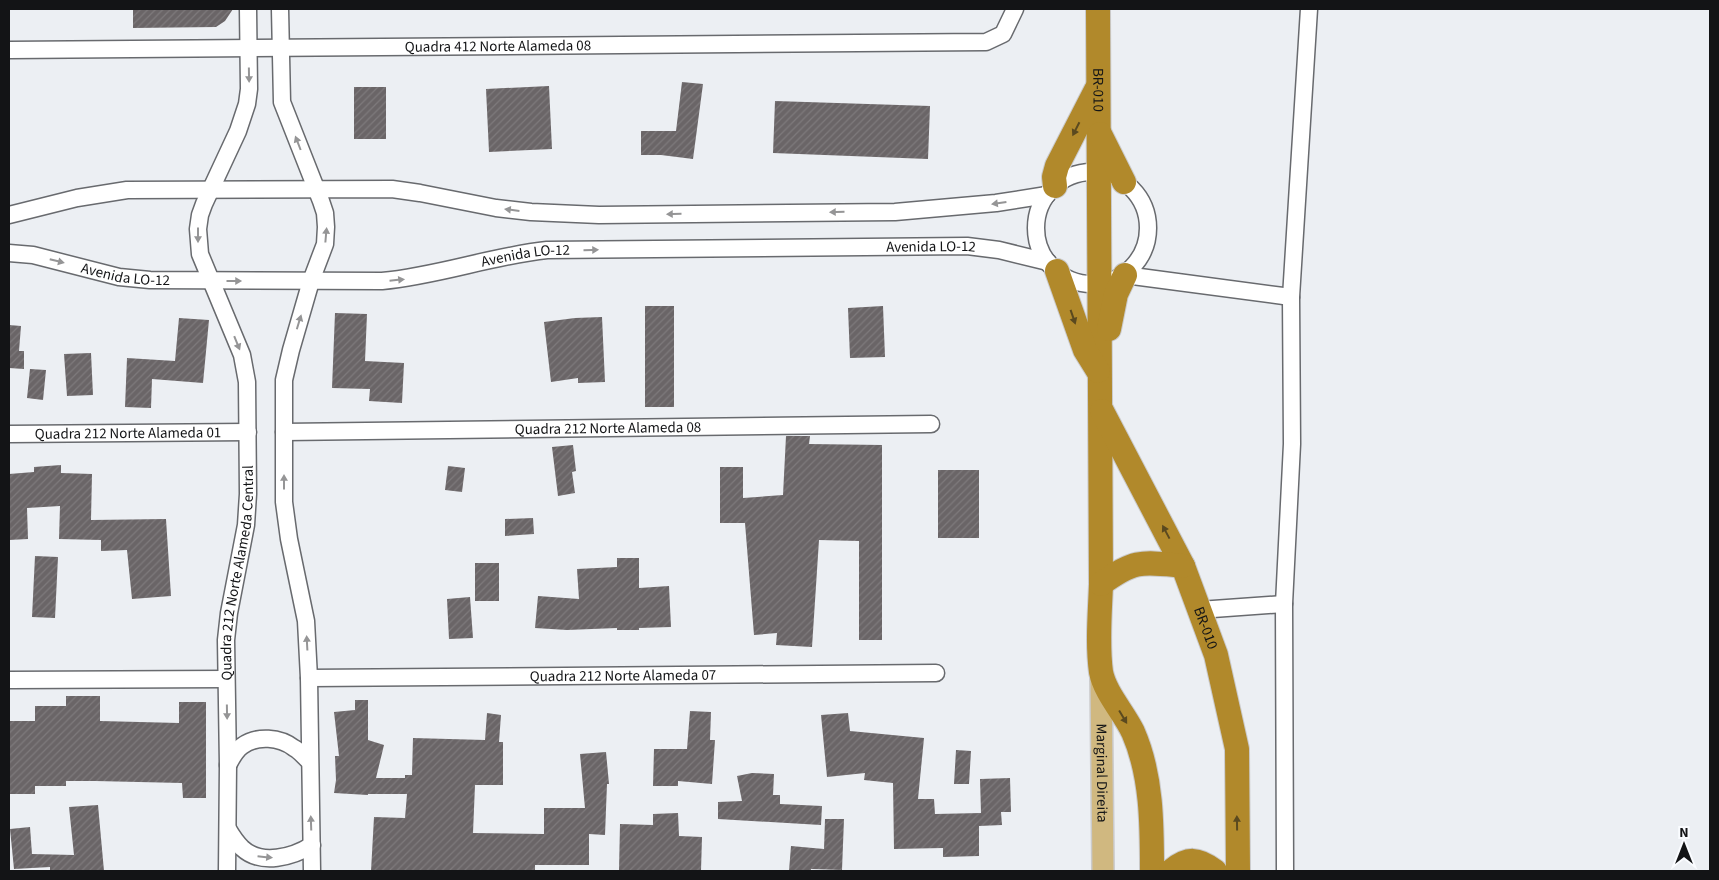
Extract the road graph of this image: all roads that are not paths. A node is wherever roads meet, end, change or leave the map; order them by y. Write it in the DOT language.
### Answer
graph roads {
  1 [pos="248,9"];
  2 [pos="280,9"];
  3 [pos="1015,9"];
  4 [pos="1098,9"];
  5 [pos="1309,9"];
  6 [pos="249,48"];
  7 [pos="280,48"];
  8 [pos="9,50"];
  9 [pos="1098,86"];
  10 [pos="1098,131"];
  11 [pos="1098,172"];
  12 [pos="1124,182"];
  13 [pos="212,189"];
  14 [pos="315,189"];
  15 [pos="1051,190"];
  16 [pos="9,215"];
  17 [pos="9,253"];
  18 [pos="1052,267"];
  19 [pos="1125,275"];
  20 [pos="212,281"];
  21 [pos="311,282"];
  22 [pos="1098,284"];
  23 [pos="1291,297"];
  24 [pos="1099,366"];
  25 [pos="1100,406"];
  26 [pos="931,424"];
  27 [pos="248,432"];
  28 [pos="284,432"];
  29 [pos="9,434"];
  30 [pos="1183,566"];
  31 [pos="1101,584"];
  32 [pos="1284,604"];
  33 [pos="1199,610"];
  34 [pos="936,673"];
  35 [pos="1101,673"];
  36 [pos="309,678"];
  37 [pos="226,679"];
  38 [pos="9,680"];
  39 [pos="309,761"];
  40 [pos="228,765"];
  41 [pos="228,830"];
  42 [pos="312,845"];
  43 [pos="227,871"];
  44 [pos="312,871"];
  45 [pos="1102,871"];
  46 [pos="1152,871"];
  47 [pos="1171,871"];
  48 [pos="1215,871"];
  49 [pos="1238,871"];
  50 [pos="1285,871"];
  1 -- 6 [label="street"];
  2 -- 7 [label="street"];
  3 -- 7 [label="street, Quadra 412 Norte Alameda 08"];
  4 -- 9 [label="highway, BR-010 / BR-010"];
  5 -- 23 [label="street"];
  6 -- 7 [label="street, Quadra 412 Norte Alameda 08"];
  6 -- 8 [label="street, Quadra 412 Norte Alameda 08"];
  6 -- 13 [label="street, one-way"];
  14 -- 7 [label="street, one-way"];
  9 -- 10 [label="highway, BR-010 / BR-010"];
  9 -- 15 [label="highway, one-way"];
  10 -- 11 [label="highway, BR-010 / BR-010"];
  10 -- 12 [label="highway"];
  11 -- 12 [label="street"];
  11 -- 15 [label="street"];
  11 -- 22 [label="highway, BR-010"];
  12 -- 19 [label="street"];
  13 -- 14 [label="street"];
  13 -- 16 [label="street"];
  13 -- 20 [label="street, one-way"];
  15 -- 14 [label="street, one-way"];
  21 -- 14 [label="street, one-way"];
  15 -- 18 [label="street"];
  17 -- 20 [label="street, Avenida LO-12, one-way"];
  21 -- 18 [label="street, Avenida LO-12, one-way"];
  18 -- 22 [label="street, Avenida LO-12"];
  18 -- 24 [label="highway, one-way"];
  19 -- 22 [label="street"];
  19 -- 23 [label="street"];
  19 -- 24 [label="highway"];
  20 -- 21 [label="street, Avenida LO-12, one-way"];
  20 -- 27 [label="street, Quadra 212 Norte Alameda Central, one-way"];
  28 -- 21 [label="street, one-way"];
  22 -- 24 [label="highway, BR-010"];
  23 -- 32 [label="street"];
  24 -- 25 [label="highway, BR-010"];
  30 -- 25 [label="highway, BR-010, one-way"];
  25 -- 31 [label="highway, BR-010"];
  26 -- 28 [label="street, Quadra 212 Norte Alameda 08"];
  27 -- 29 [label="street, Quadra 212 Norte Alameda 01"];
  27 -- 37 [label="street, Quadra 212 Norte Alameda Central"];
  36 -- 28 [label="street, one-way"];
  30 -- 31 [label="highway"];
  30 -- 33 [label="highway, BR-010"];
  31 -- 35 [label="highway, BR-010"];
  32 -- 33 [label="street"];
  32 -- 50 [label="street"];
  49 -- 33 [label="highway, BR-010, one-way"];
  34 -- 36 [label="street, Quadra 212 Norte Alameda 07"];
  35 -- 45 [label="main road, Marginal Direita"];
  35 -- 46 [label="highway, one-way"];
  36 -- 39 [label="street"];
  37 -- 38 [label="street"];
  37 -- 40 [label="street, Quadra 212 Norte Alameda Central, one-way"];
  39 -- 40 [label="street"];
  42 -- 39 [label="street, one-way"];
  40 -- 41 [label="street, Quadra 212 Norte Alameda Central"];
  41 -- 42 [label="street, one-way"];
  41 -- 43 [label="street, Quadra 212 Norte Alameda Central"];
  42 -- 44 [label="street"];
  47 -- 48 [label="highway"];
}
